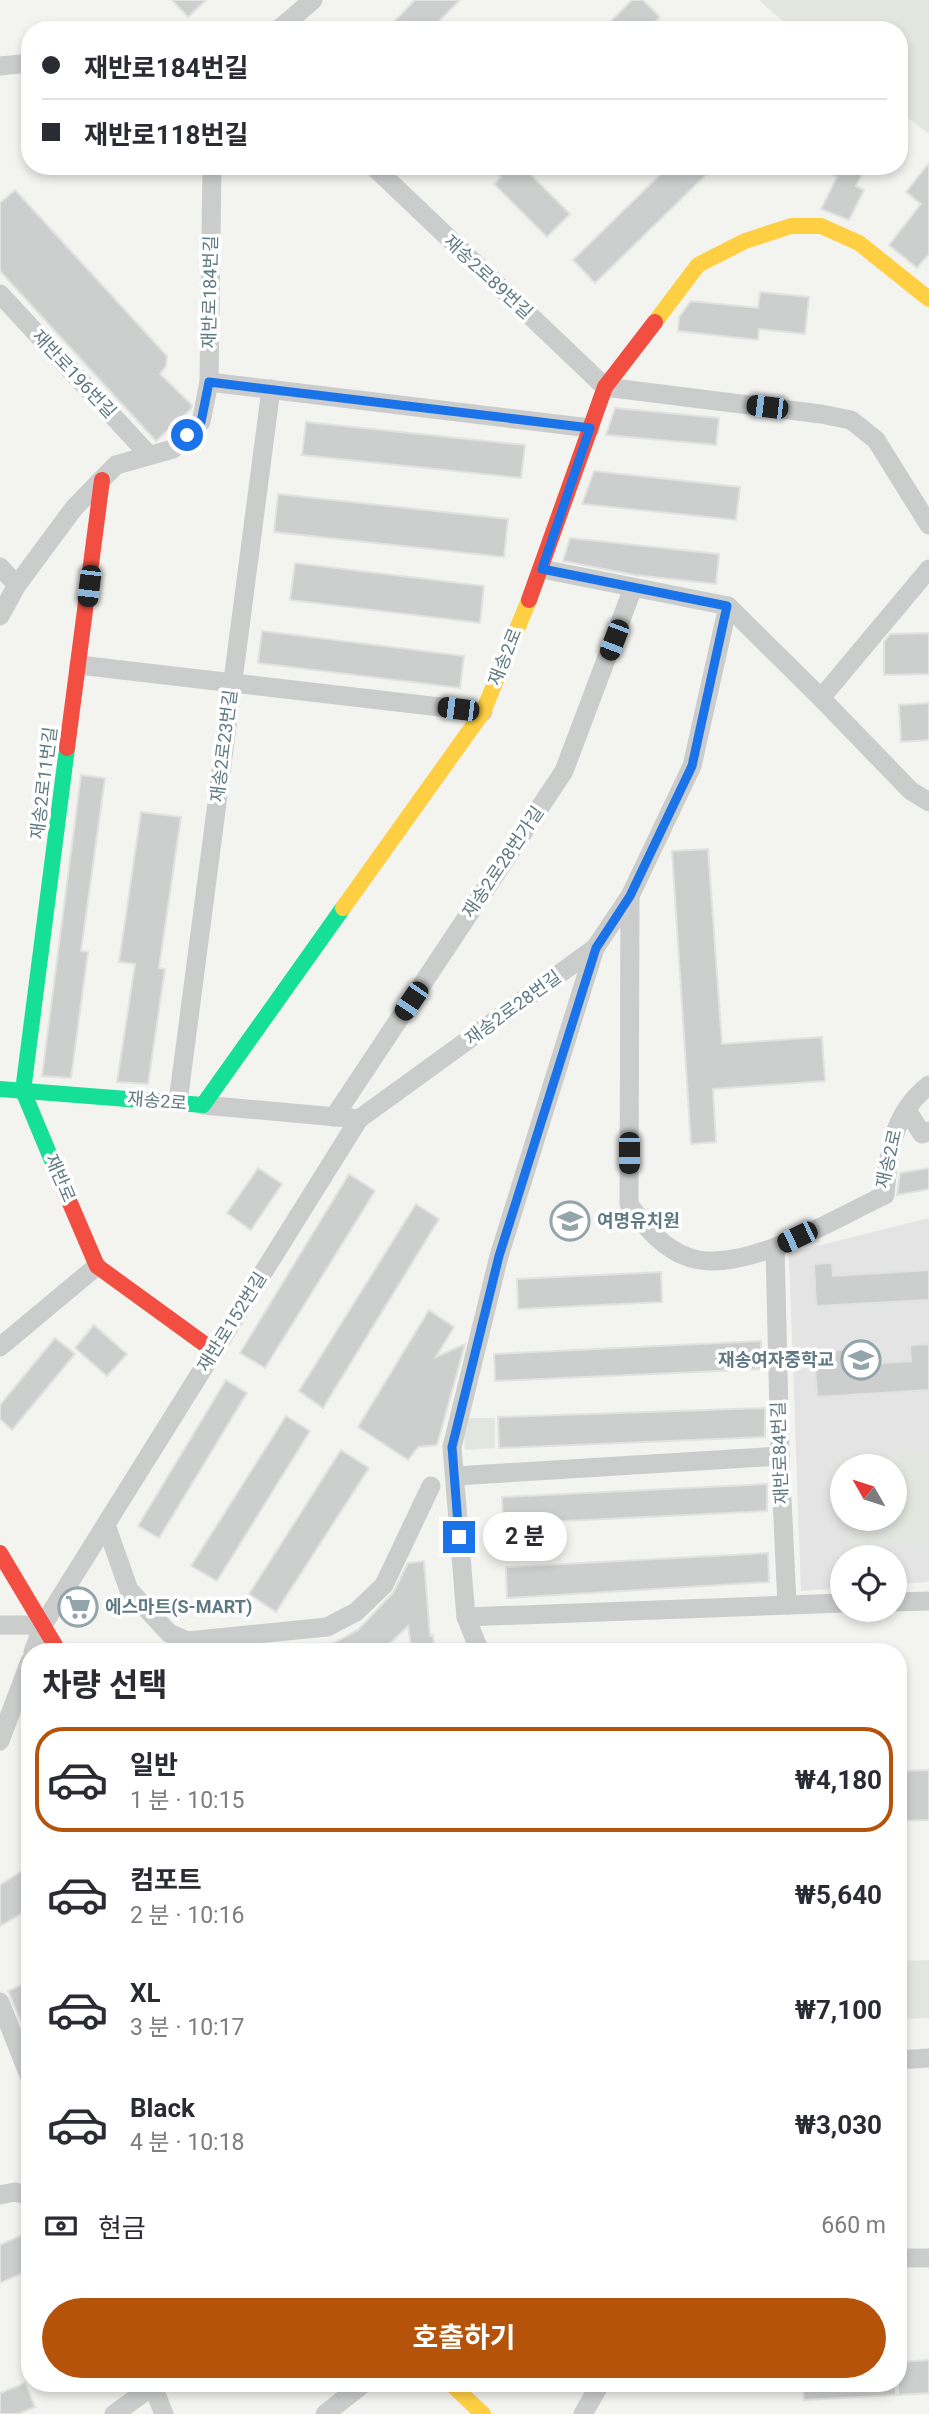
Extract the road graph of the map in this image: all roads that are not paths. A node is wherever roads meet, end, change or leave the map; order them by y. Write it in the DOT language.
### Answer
graph roads {
  1 [pos="313,0"];
  2 [pos="288,21"];
  3 [pos="21,64"];
  4 [pos="0,66"];
  5 [pos="212,175"];
  6 [pos="382,175"];
  7 [pos="0,294"];
  8 [pos="929,299"];
  9 [pos="209,382"];
  10 [pos="605,387"];
  11 [pos="271,389"];
  12 [pos="590,428"];
  13 [pos="148,454"];
  14 [pos="102,480"];
  15 [pos="929,525"];
  16 [pos="0,567"];
  17 [pos="542,569"];
  18 [pos="929,569"];
  19 [pos="17,585"];
  20 [pos="633,588"];
  21 [pos="727,606"];
  22 [pos="0,616"];
  23 [pos="79,665"];
  24 [pos="232,683"];
  25 [pos="821,698"];
  26 [pos="483,712"];
  27 [pos="929,802"];
  28 [pos="630,896"];
  29 [pos="596,948"];
  30 [pos="929,1085"];
  31 [pos="0,1089"];
  32 [pos="23,1091"];
  33 [pos="178,1102"];
  34 [pos="203,1105"];
  35 [pos="907,1111"];
  36 [pos="334,1117"];
  37 [pos="359,1119"];
  38 [pos="929,1131"];
  39 [pos="775,1247"];
  40 [pos="97,1266"];
  41 [pos="0,1347"];
  42 [pos="214,1351"];
  43 [pos="780,1457"];
  44 [pos="455,1476"];
  45 [pos="432,1486"];
  46 [pos="106,1525"];
  47 [pos="0,1553"];
  48 [pos="929,1601"];
  49 [pos="907,1602"];
  50 [pos="830,1603"];
  51 [pos="787,1605"];
  52 [pos="466,1617"];
  53 [pos="0,1625"];
  54 [pos="43,1625"];
  55 [pos="36,1643"];
  56 [pos="54,1643"];
  57 [pos="476,1643"];
  58 [pos="21,1685"];
  59 [pos="0,1741"];
  60 [pos="0,2002"];
  61 [pos="21,2055"];
  62 [pos="929,2058"];
  63 [pos="907,2059"];
  64 [pos="21,2194"];
  65 [pos="0,2195"];
  66 [pos="907,2258"];
  67 [pos="929,2258"];
  68 [pos="143,2392"];
  69 [pos="151,2392"];
  70 [pos="157,2392"];
  71 [pos="353,2392"];
  72 [pos="460,2392"];
  73 [pos="595,2392"];
  74 [pos="114,2414"];
  75 [pos="144,2414"];
  76 [pos="164,2414"];
  77 [pos="325,2414"];
  78 [pos="483,2414"];
  79 [pos="583,2414"];
  1 -- 2 [label="street"];
  3 -- 4 [label="street"];
  5 -- 9 [label="street, 재반로184번길"];
  6 -- 10 [label="street, 재송2로89번길"];
  7 -- 13 [label="street, 재반로196번길"];
  8 -- 10 [label="street, 재송2로"];
  9 -- 11 [label="street"];
  9 -- 13 [label="street, 재반로184번길"];
  10 -- 12 [label="street, 재송2로"];
  10 -- 15 [label="street"];
  11 -- 12 [label="street"];
  11 -- 24 [label="street, 재송2로23번길"];
  12 -- 17 [label="street, 재송2로"];
  13 -- 14 [label="street, 재반로184번길"];
  14 -- 19 [label="street, 재반로184번길"];
  14 -- 23 [label="street, 재송2로11번길"];
  16 -- 19 [label="street"];
  17 -- 20 [label="street"];
  17 -- 26 [label="street, 재송2로"];
  18 -- 25 [label="street"];
  19 -- 22 [label="street, 재반로184번길"];
  20 -- 21 [label="street"];
  20 -- 36 [label="street, 재송2로28번가길"];
  21 -- 25 [label="street"];
  21 -- 28 [label="street, 재송2로28번길"];
  23 -- 24 [label="street"];
  23 -- 32 [label="street, 재송2로11번길"];
  24 -- 26 [label="street"];
  24 -- 33 [label="street, 재송2로23번길"];
  25 -- 27 [label="street"];
  26 -- 34 [label="street, 재송2로"];
  28 -- 29 [label="street, 재송2로28번길"];
  28 -- 39 [label="street, 재송2로"];
  29 -- 37 [label="street, 재송2로28번길"];
  29 -- 44 [label="street"];
  30 -- 35 [label="street, 재송2로"];
  31 -- 32 [label="street, 재송2로"];
  32 -- 33 [label="street, 재송2로"];
  32 -- 40 [label="street, 재반로"];
  33 -- 34 [label="street, 재송2로"];
  34 -- 36 [label="street"];
  35 -- 38 [label="street"];
  35 -- 39 [label="street, 재송2로"];
  36 -- 37 [label="street"];
  37 -- 42 [label="street, 재반로152번길"];
  39 -- 43 [label="street, 재반로84번길"];
  40 -- 41 [label="street"];
  40 -- 42 [label="street"];
  42 -- 46 [label="street, 재반로152번길"];
  43 -- 44 [label="street"];
  43 -- 51 [label="street, 재반로84번길"];
  44 -- 52 [label="street"];
  45 -- 46 [label="street"];
  46 -- 54 [label="street, 재반로152번길"];
  47 -- 54 [label="street"];
  48 -- 49 [label="street"];
  50 -- 51 [label="street"];
  51 -- 52 [label="street"];
  52 -- 57 [label="street"];
  53 -- 54 [label="street"];
  54 -- 55 [label="street, 재반로152번길"];
  54 -- 56 [label="street"];
  58 -- 59 [label="street"];
  60 -- 61 [label="street"];
  62 -- 63 [label="street"];
  64 -- 65 [label="street"];
  66 -- 67 [label="street"];
  68 -- 74 [label="street"];
  69 -- 75 [label="street"];
  70 -- 76 [label="street"];
  71 -- 77 [label="street"];
  72 -- 78 [label="street"];
  73 -- 79 [label="street"];
}
